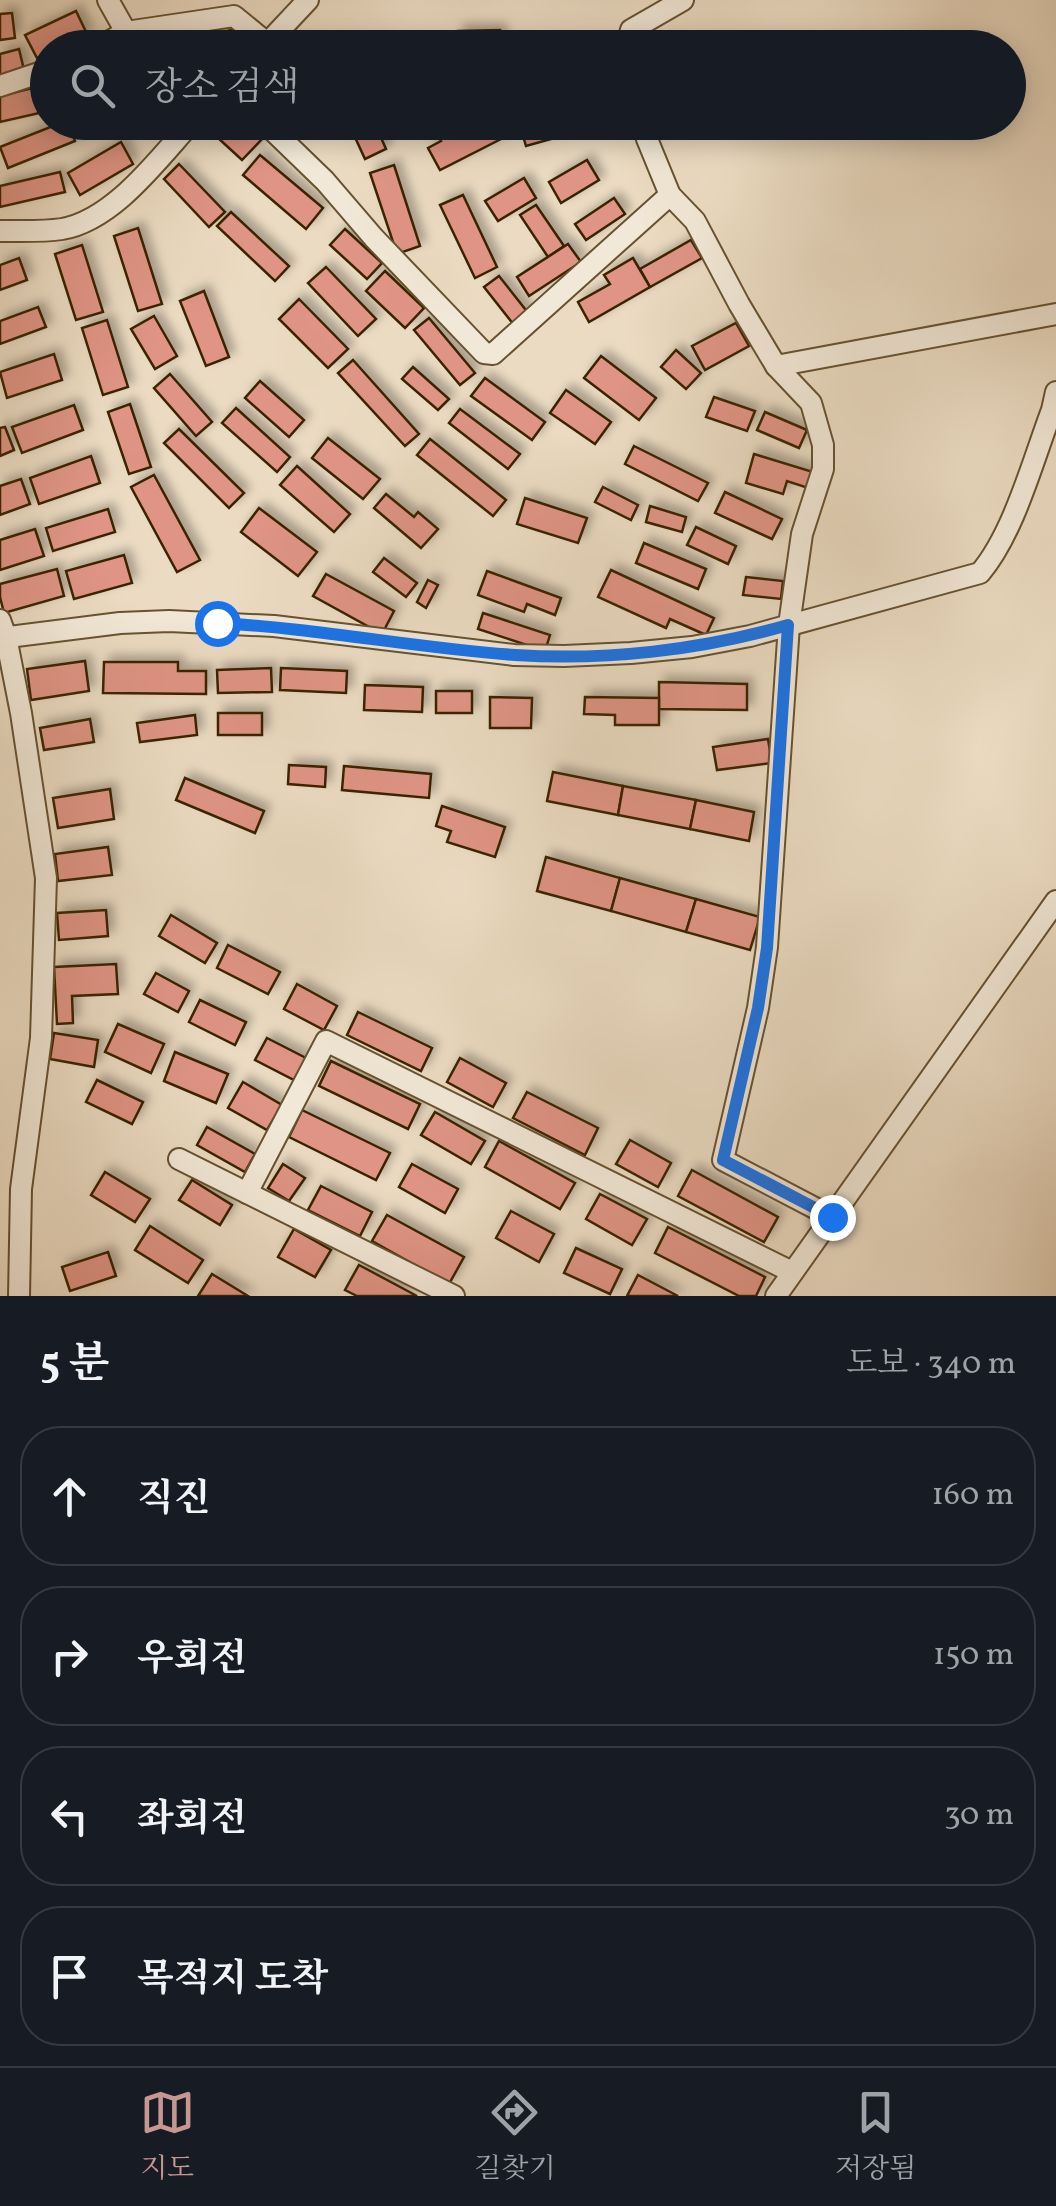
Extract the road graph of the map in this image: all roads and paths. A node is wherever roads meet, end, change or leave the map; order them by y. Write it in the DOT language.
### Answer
graph roads {
  1 [pos="108,0"];
  2 [pos="308,0"];
  3 [pos="683,0"];
  4 [pos="125,30"];
  5 [pos="140,30"];
  6 [pos="249,30"];
  7 [pos="279,30"];
  8 [pos="631,30"];
  9 [pos="30,76"];
  10 [pos="0,86"];
  11 [pos="175,140"];
  12 [pos="282,140"];
  13 [pos="647,140"];
  14 [pos="670,195"];
  15 [pos="0,231"];
  16 [pos="1056,314"];
  17 [pos="776,366"];
  18 [pos="1055,404"];
  19 [pos="788,625"];
  20 [pos="2,632"];
  21 [pos="1056,901"];
  22 [pos="179,1159"];
  23 [pos="247,1193"];
  24 [pos="832,1217"];
  25 [pos="792,1272"];
  26 [pos="19,1296"];
  27 [pos="454,1296"];
  28 [pos="776,1296"];
  1 -- 4 [label="street"];
  2 -- 7 [label="street"];
  3 -- 8 [label="street"];
  5 -- 6 [label="street"];
  9 -- 10 [label="street"];
  11 -- 15 [label="street"];
  12 -- 14 [label="street"];
  13 -- 14 [label="street"];
  14 -- 17 [label="street"];
  16 -- 17 [label="street"];
  17 -- 19 [label="street"];
  18 -- 19 [label="street"];
  19 -- 20 [label="street"];
  19 -- 24 [label="street"];
  20 -- 26 [label="street"];
  21 -- 24 [label="street"];
  22 -- 23 [label="street"];
  23 -- 25 [label="street"];
  23 -- 27 [label="street"];
  24 -- 25 [label="street"];
  25 -- 28 [label="street"];
}
